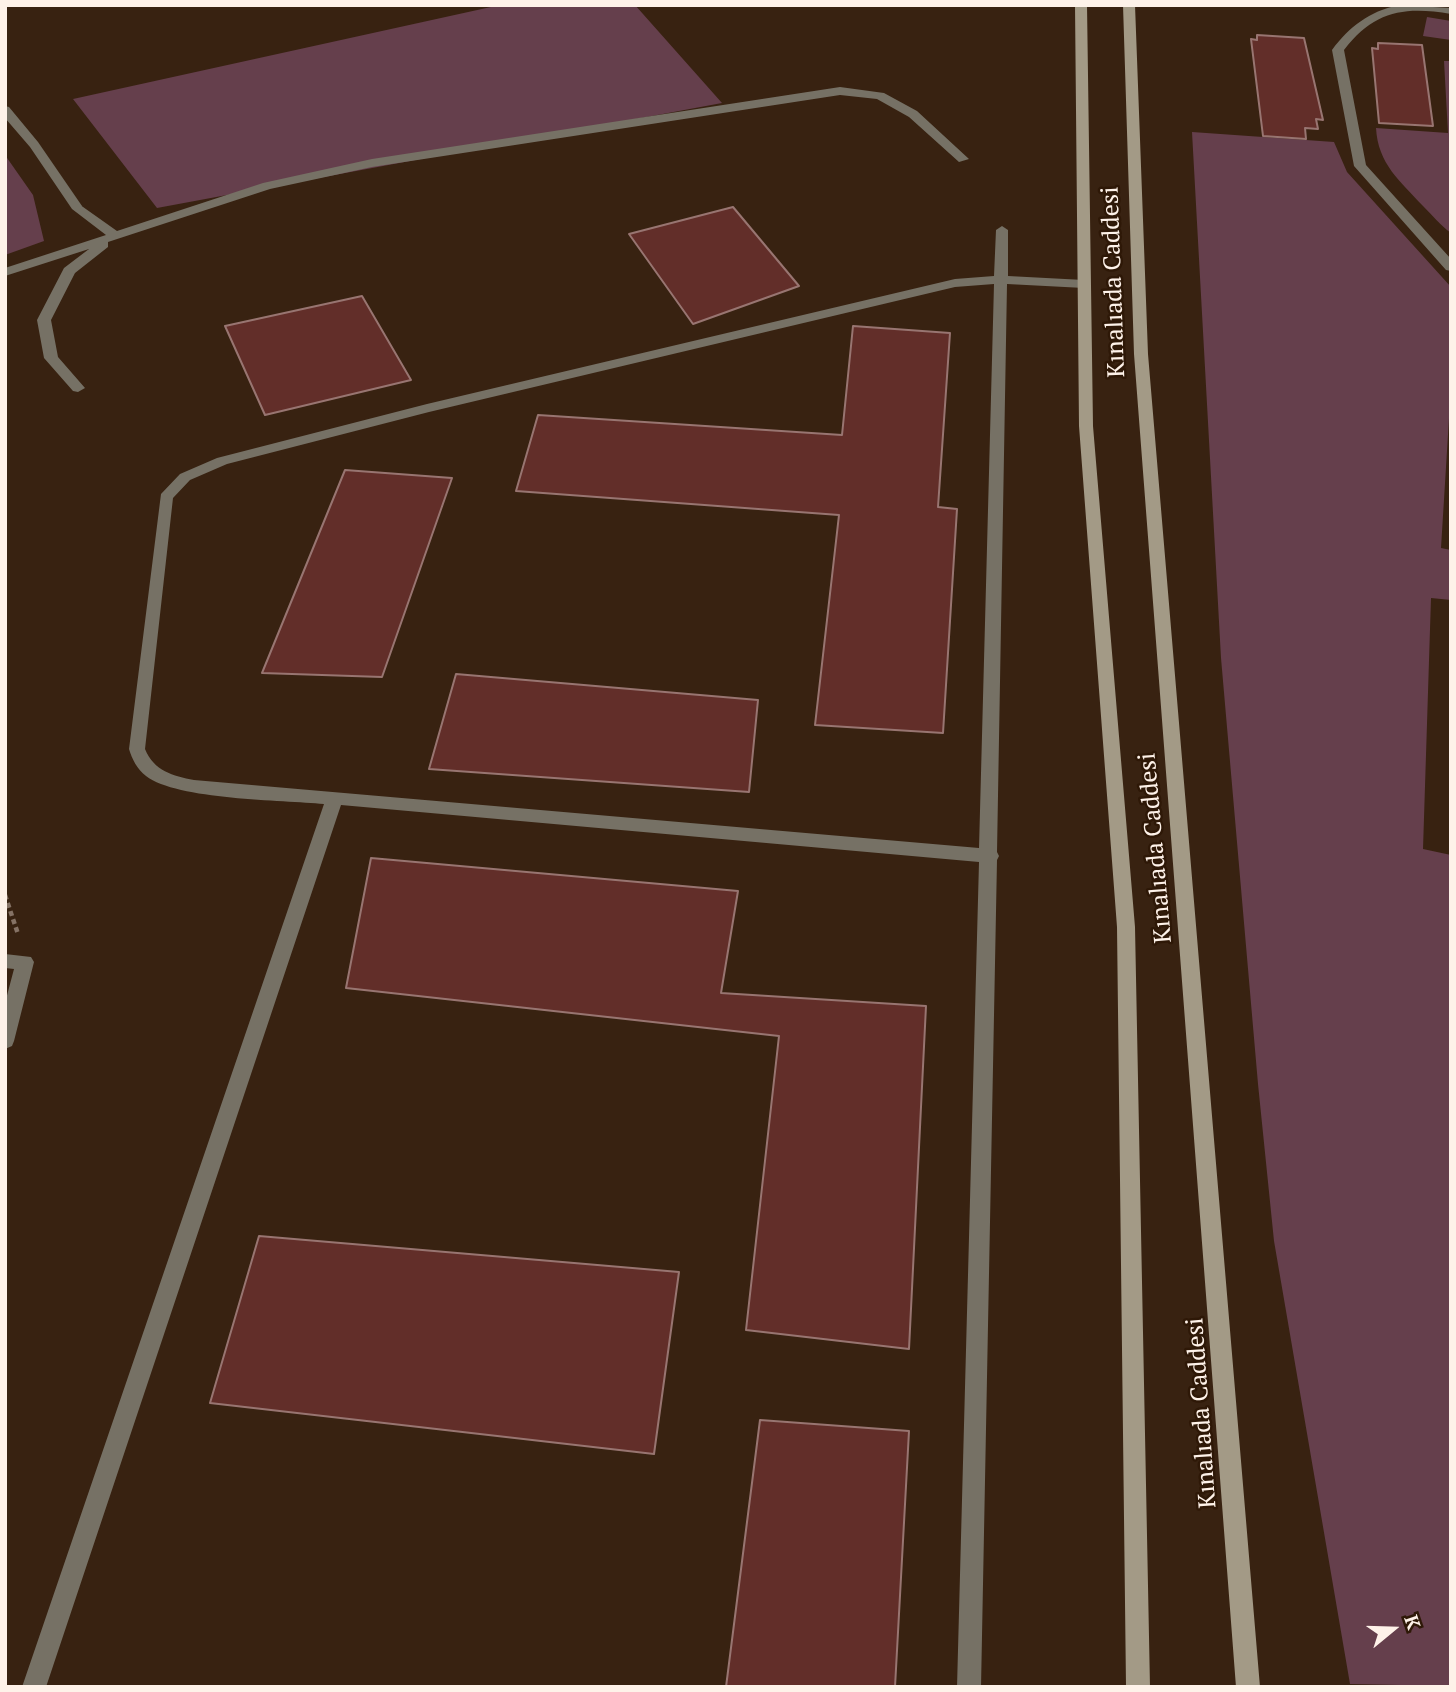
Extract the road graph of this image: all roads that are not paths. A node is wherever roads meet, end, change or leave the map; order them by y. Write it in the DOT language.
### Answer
graph roads {
  1 [pos="1081,5"];
  2 [pos="1129,5"];
  3 [pos="1451,11"];
  4 [pos="5,110"];
  5 [pos="963,159"];
  6 [pos="1002,230"];
  7 [pos="114,235"];
  8 [pos="1451,267"];
  9 [pos="5,272"];
  10 [pos="1001,280"];
  11 [pos="1084,284"];
  12 [pos="78,388"];
  13 [pos="335,798"];
  14 [pos="990,856"];
  15 [pos="5,961"];
  16 [pos="5,1041"];
  17 [pos="34,1687"];
  18 [pos="969,1687"];
  19 [pos="1138,1687"];
  20 [pos="1248,1687"];
  1 -- 11 [label="main road, Kınalıada Caddesi"];
  2 -- 20 [label="main road, Kınalıada Caddesi"];
  3 -- 8 [label="street"];
  4 -- 7 [label="street"];
  5 -- 7 [label="street"];
  6 -- 10 [label="street"];
  7 -- 9 [label="street"];
  7 -- 12 [label="street"];
  10 -- 11 [label="street"];
  10 -- 13 [label="street"];
  10 -- 14 [label="street"];
  11 -- 19 [label="main road, Kınalıada Caddesi"];
  13 -- 14 [label="street"];
  13 -- 17 [label="street"];
  14 -- 18 [label="street"];
  15 -- 16 [label="street"];
}
